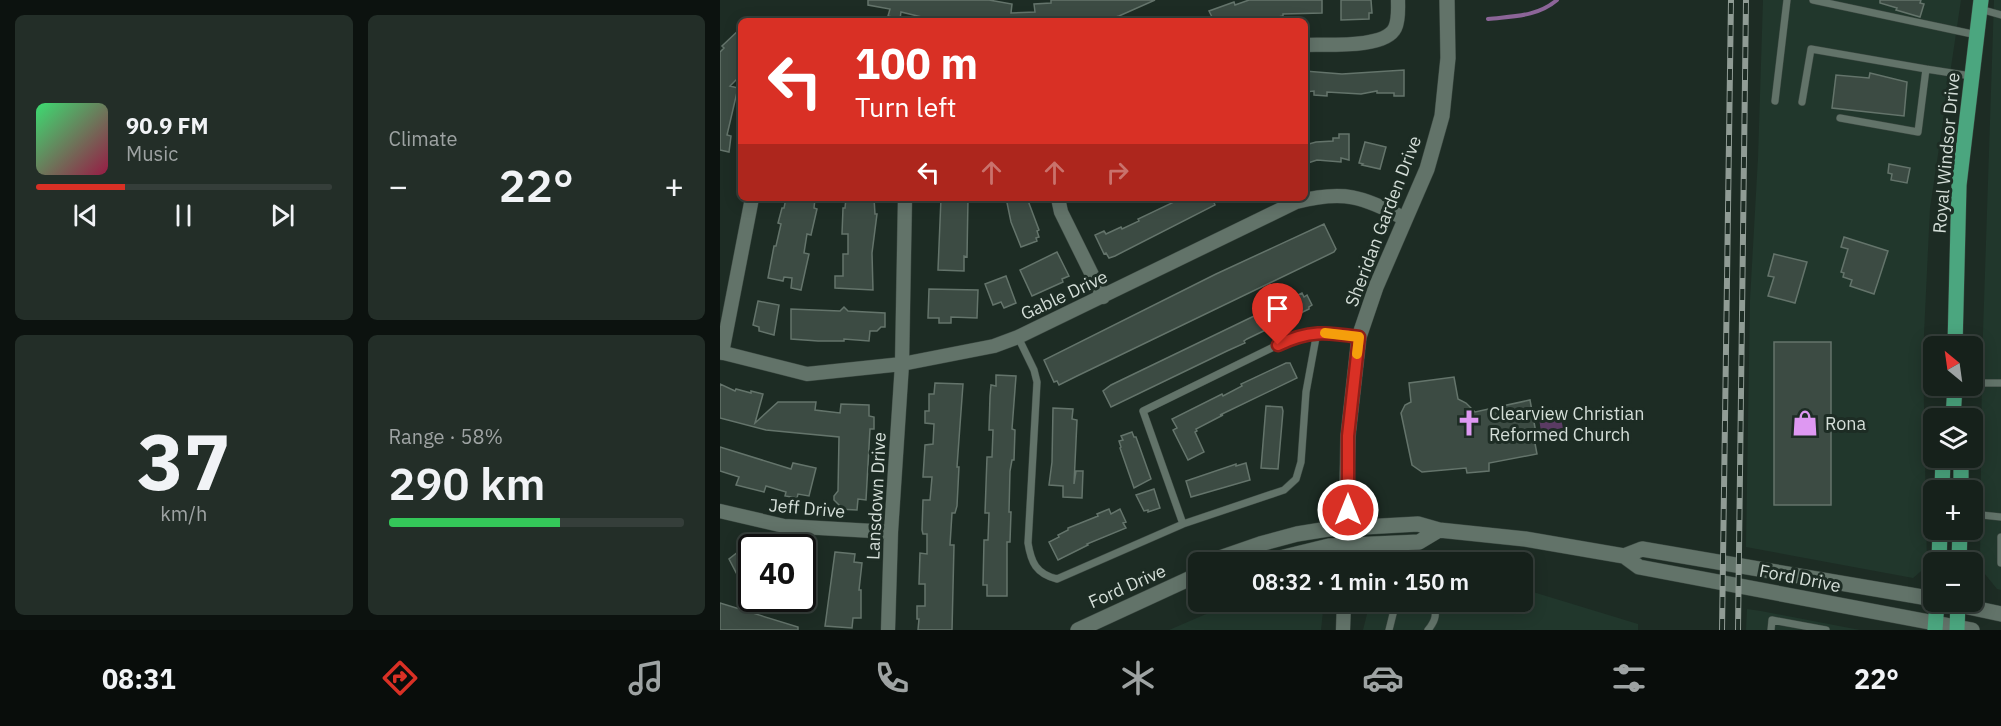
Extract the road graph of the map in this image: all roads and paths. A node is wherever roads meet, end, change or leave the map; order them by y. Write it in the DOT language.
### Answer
graph roads {
  1 [pos="1398,0"];
  2 [pos="1447,0"];
  3 [pos="1787,0"];
  4 [pos="1813,0"];
  5 [pos="1980,5"];
  6 [pos="2001,15"];
  7 [pos="1977,35"];
  8 [pos="1308,45"];
  9 [pos="1926,69"];
  10 [pos="1972,76"];
  11 [pos="1776,101"];
  12 [pos="1802,102"];
  13 [pos="1840,118"];
  14 [pos="1308,198"];
  15 [pos="751,201"];
  16 [pos="905,201"];
  17 [pos="1059,201"];
  18 [pos="1299,201"];
  19 [pos="1405,219"];
  20 [pos="1103,297"];
  21 [pos="1317,332"];
  22 [pos="1955,336"];
  23 [pos="1018,337"];
  24 [pos="1359,337"];
  25 [pos="721,353"];
  26 [pos="902,364"];
  27 [pos="1983,383"];
  28 [pos="2001,383"];
  29 [pos="720,511"];
  30 [pos="1983,516"];
  31 [pos="2001,518"];
  32 [pos="1183,524"];
  33 [pos="1347,527"];
  34 [pos="1439,530"];
  35 [pos="891,532"];
  36 [pos="2001,537"];
  37 [pos="1346,545"];
  38 [pos="1237,552"];
  39 [pos="1302,552"];
  40 [pos="1346,552"];
  41 [pos="1624,556"];
  42 [pos="2001,562"];
  43 [pos="1188,580"];
  44 [pos="1923,598"];
  45 [pos="1983,610"];
  46 [pos="1344,612"];
  47 [pos="1394,612"];
  48 [pos="1435,612"];
  49 [pos="1956,612"];
  50 [pos="2001,614"];
  51 [pos="1935,626"];
  52 [pos="1962,629"];
  53 [pos="888,630"];
  54 [pos="1078,630"];
  55 [pos="1343,630"];
  56 [pos="1389,630"];
  57 [pos="1428,630"];
  58 [pos="1771,630"];
  59 [pos="1826,630"];
  1 -- 8 [label="street"];
  2 -- 19 [label="main road, Sheridan Garden Drive"];
  3 -- 11 [label="lane"];
  4 -- 7 [label="lane"];
  5 -- 6 [label="lane"];
  5 -- 7 [label="main road, Royal Windsor Drive"];
  7 -- 10 [label="main road, Royal Windsor Drive"];
  9 -- 10 [label="lane"];
  9 -- 12 [label="lane"];
  9 -- 13 [label="lane"];
  10 -- 22 [label="main road, Royal Windsor Drive"];
  14 -- 19 [label="street, Gable Drive"];
  15 -- 25 [label="street"];
  16 -- 26 [label="street, Lansdown Drive"];
  17 -- 20 [label="street"];
  18 -- 20 [label="street, Gable Drive"];
  19 -- 24 [label="main road, Sheridan Garden Drive"];
  20 -- 23 [label="street, Gable Drive"];
  21 -- 24 [label="lane"];
  21 -- 32 [label="lane"];
  21 -- 32 [label="lane"];
  23 -- 26 [label="street, Gable Drive"];
  23 -- 32 [label="lane"];
  24 -- 33 [label="main road, Sheridan Garden Drive"];
  25 -- 26 [label="street, Gable Drive"];
  26 -- 35 [label="street, Lansdown Drive"];
  27 -- 28 [label="lane"];
  29 -- 35 [label="street, Jeff Drive"];
  30 -- 31 [label="lane"];
  33 -- 34 [label="main road, Ford Drive"];
  33 -- 37 [label="main road, Sheridan Garden Drive"];
  33 -- 38 [label="main road, Ford Drive"];
  34 -- 37 [label="main road"];
  34 -- 41 [label="main road, Ford Drive"];
  35 -- 53 [label="street, Lansdown Drive"];
  36 -- 42 [label="lane"];
  37 -- 39 [label="main road"];
  37 -- 40 [label="street, Sheridan Garden Drive"];
  41 -- 44 [label="main road, Ford Drive"];
  41 -- 51 [label="main road, Ford Drive"];
  43 -- 54 [label="main road, Ford Drive"];
  45 -- 50 [label="main road"];
  46 -- 55 [label="street"];
  47 -- 56 [label="lane"];
  48 -- 57 [label="lane"];
  49 -- 52 [label="main road"];
  51 -- 52 [label="main road, Ford Drive"];
  58 -- 59 [label="lane"];
}
